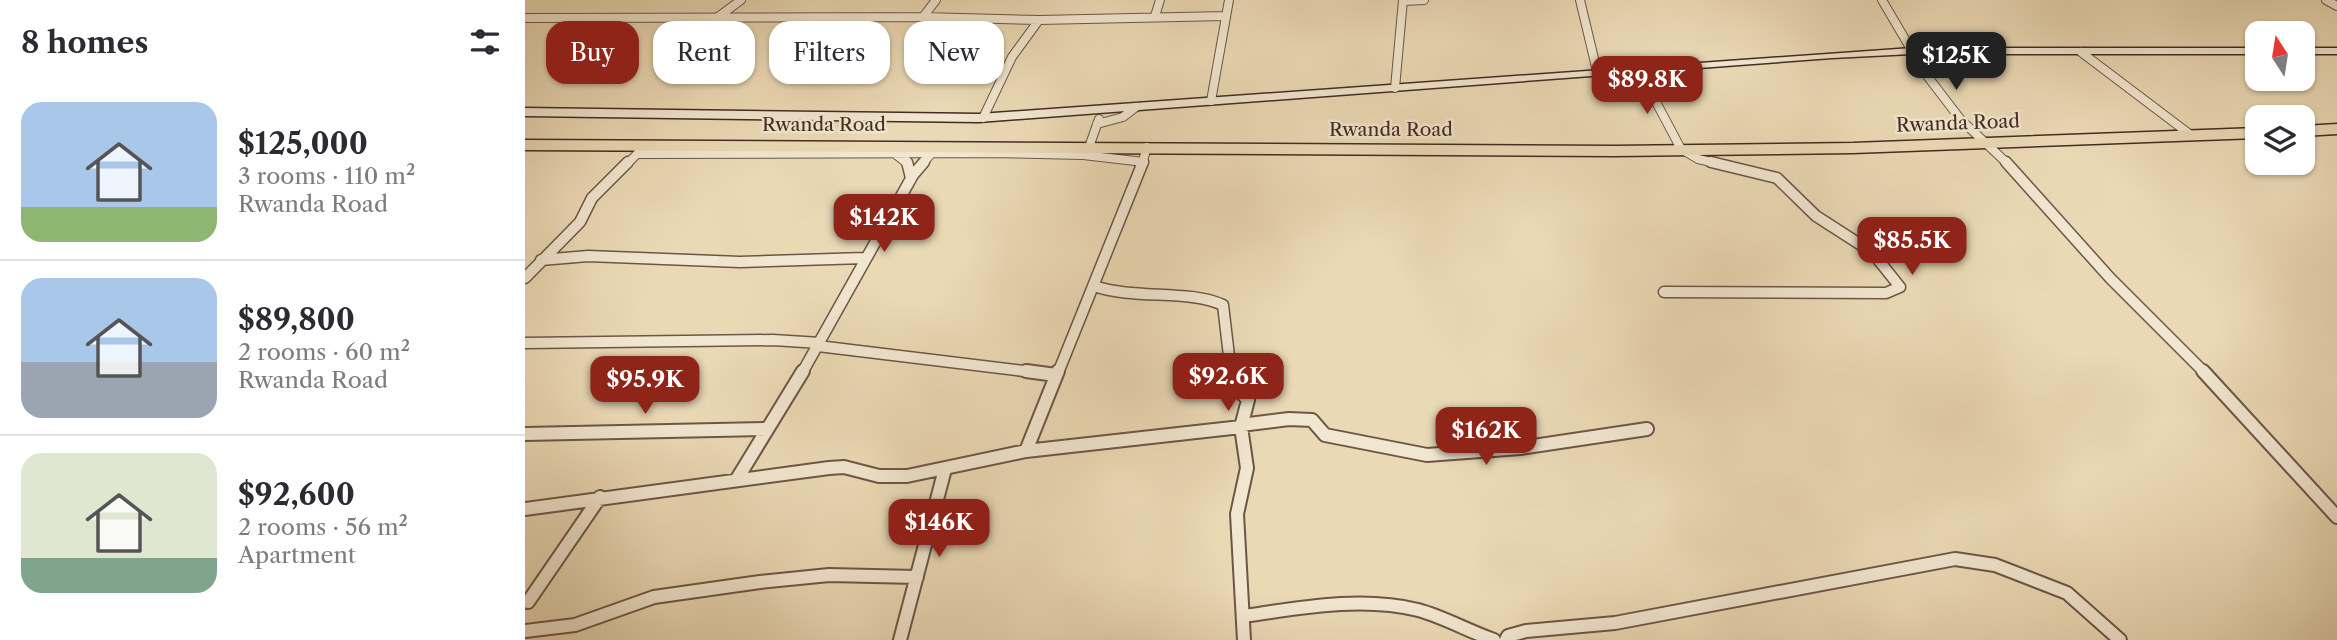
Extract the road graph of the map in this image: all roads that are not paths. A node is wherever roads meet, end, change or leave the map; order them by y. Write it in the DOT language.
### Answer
graph roads {
  1 [pos="741,0"];
  2 [pos="936,0"];
  3 [pos="1160,0"];
  4 [pos="1229,0"];
  5 [pos="1403,0"];
  6 [pos="1425,0"];
  7 [pos="1579,0"];
  8 [pos="1882,0"];
  9 [pos="2326,0"];
  10 [pos="2337,6"];
  11 [pos="1155,16"];
  12 [pos="1225,16"];
  13 [pos="923,17"];
  14 [pos="525,18"];
  15 [pos="718,18"];
  16 [pos="1039,20"];
  17 [pos="1912,51"];
  18 [pos="2081,51"];
  19 [pos="2245,51"];
  20 [pos="2315,51"];
  21 [pos="2337,51"];
  22 [pos="1638,68"];
  23 [pos="1597,71"];
  24 [pos="1395,88"];
  25 [pos="1211,101"];
  26 [pos="1136,107"];
  27 [pos="1102,109"];
  28 [pos="525,112"];
  29 [pos="983,118"];
  30 [pos="1097,124"];
  31 [pos="2337,129"];
  32 [pos="2315,130"];
  33 [pos="2245,134"];
  34 [pos="2192,136"];
  35 [pos="1989,143"];
  36 [pos="525,145"];
  37 [pos="1089,147"];
  38 [pos="642,149"];
  39 [pos="1682,150"];
  40 [pos="894,153"];
  41 [pos="932,153"];
  42 [pos="1146,155"];
  43 [pos="911,178"];
  44 [pos="864,258"];
  45 [pos="541,260"];
  46 [pos="526,276"];
  47 [pos="1094,286"];
  48 [pos="1664,292"];
  49 [pos="525,343"];
  50 [pos="819,344"];
  51 [pos="1056,375"];
  52 [pos="1241,426"];
  53 [pos="767,429"];
  54 [pos="1647,429"];
  55 [pos="525,434"];
  56 [pos="1026,452"];
  57 [pos="945,469"];
  58 [pos="737,479"];
  59 [pos="600,497"];
  60 [pos="525,509"];
  61 [pos="2337,517"];
  62 [pos="917,577"];
  63 [pos="528,601"];
  64 [pos="1244,616"];
  65 [pos="525,631"];
  66 [pos="900,640"];
  67 [pos="1244,640"];
  68 [pos="1494,640"];
  69 [pos="1506,640"];
  70 [pos="2120,640"];
  1 -- 15 [label="street"];
  2 -- 13 [label="street"];
  3 -- 11 [label="street"];
  4 -- 12 [label="street"];
  5 -- 6 [label="street"];
  5 -- 24 [label="street"];
  7 -- 23 [label="street"];
  8 -- 17 [label="street"];
  9 -- 10 [label="street"];
  11 -- 12 [label="street"];
  11 -- 16 [label="street"];
  12 -- 25 [label="street"];
  13 -- 15 [label="street"];
  13 -- 16 [label="street"];
  14 -- 15 [label="street"];
  16 -- 29 [label="street"];
  17 -- 18 [label="street"];
  17 -- 22 [label="street"];
  17 -- 35 [label="street"];
  18 -- 19 [label="street"];
  18 -- 34 [label="street"];
  20 -- 21 [label="street"];
  22 -- 23 [label="street"];
  22 -- 39 [label="street"];
  23 -- 24 [label="street"];
  24 -- 25 [label="street"];
  25 -- 26 [label="street"];
  26 -- 27 [label="street"];
  26 -- 30 [label="street"];
  27 -- 29 [label="street"];
  27 -- 30 [label="street"];
  28 -- 29 [label="street"];
  30 -- 37 [label="street"];
  31 -- 32 [label="highway"];
  33 -- 34 [label="highway, Rwanda Road"];
  34 -- 35 [label="highway, Rwanda Road"];
  35 -- 39 [label="highway, Rwanda Road"];
  35 -- 61 [label="street"];
  36 -- 38 [label="highway, Rwanda Road"];
  37 -- 38 [label="highway, Rwanda Road"];
  37 -- 42 [label="highway, Rwanda Road"];
  38 -- 40 [label="street"];
  38 -- 45 [label="street"];
  39 -- 42 [label="highway, Rwanda Road"];
  39 -- 48 [label="street"];
  40 -- 41 [label="street"];
  40 -- 43 [label="street"];
  41 -- 42 [label="street"];
  41 -- 43 [label="street"];
  42 -- 47 [label="street"];
  43 -- 44 [label="street"];
  44 -- 45 [label="street"];
  44 -- 50 [label="street"];
  45 -- 46 [label="street"];
  47 -- 51 [label="street"];
  47 -- 52 [label="street"];
  49 -- 50 [label="street"];
  50 -- 51 [label="street"];
  50 -- 53 [label="street"];
  51 -- 56 [label="street"];
  52 -- 54 [label="street"];
  52 -- 56 [label="street"];
  52 -- 64 [label="street"];
  53 -- 55 [label="street"];
  53 -- 58 [label="street"];
  56 -- 57 [label="street"];
  57 -- 58 [label="street"];
  57 -- 62 [label="street"];
  58 -- 59 [label="street"];
  59 -- 60 [label="street"];
  59 -- 63 [label="street"];
  62 -- 65 [label="street"];
  62 -- 66 [label="street"];
  64 -- 67 [label="street"];
  64 -- 68 [label="street"];
  69 -- 70 [label="street"];
}
